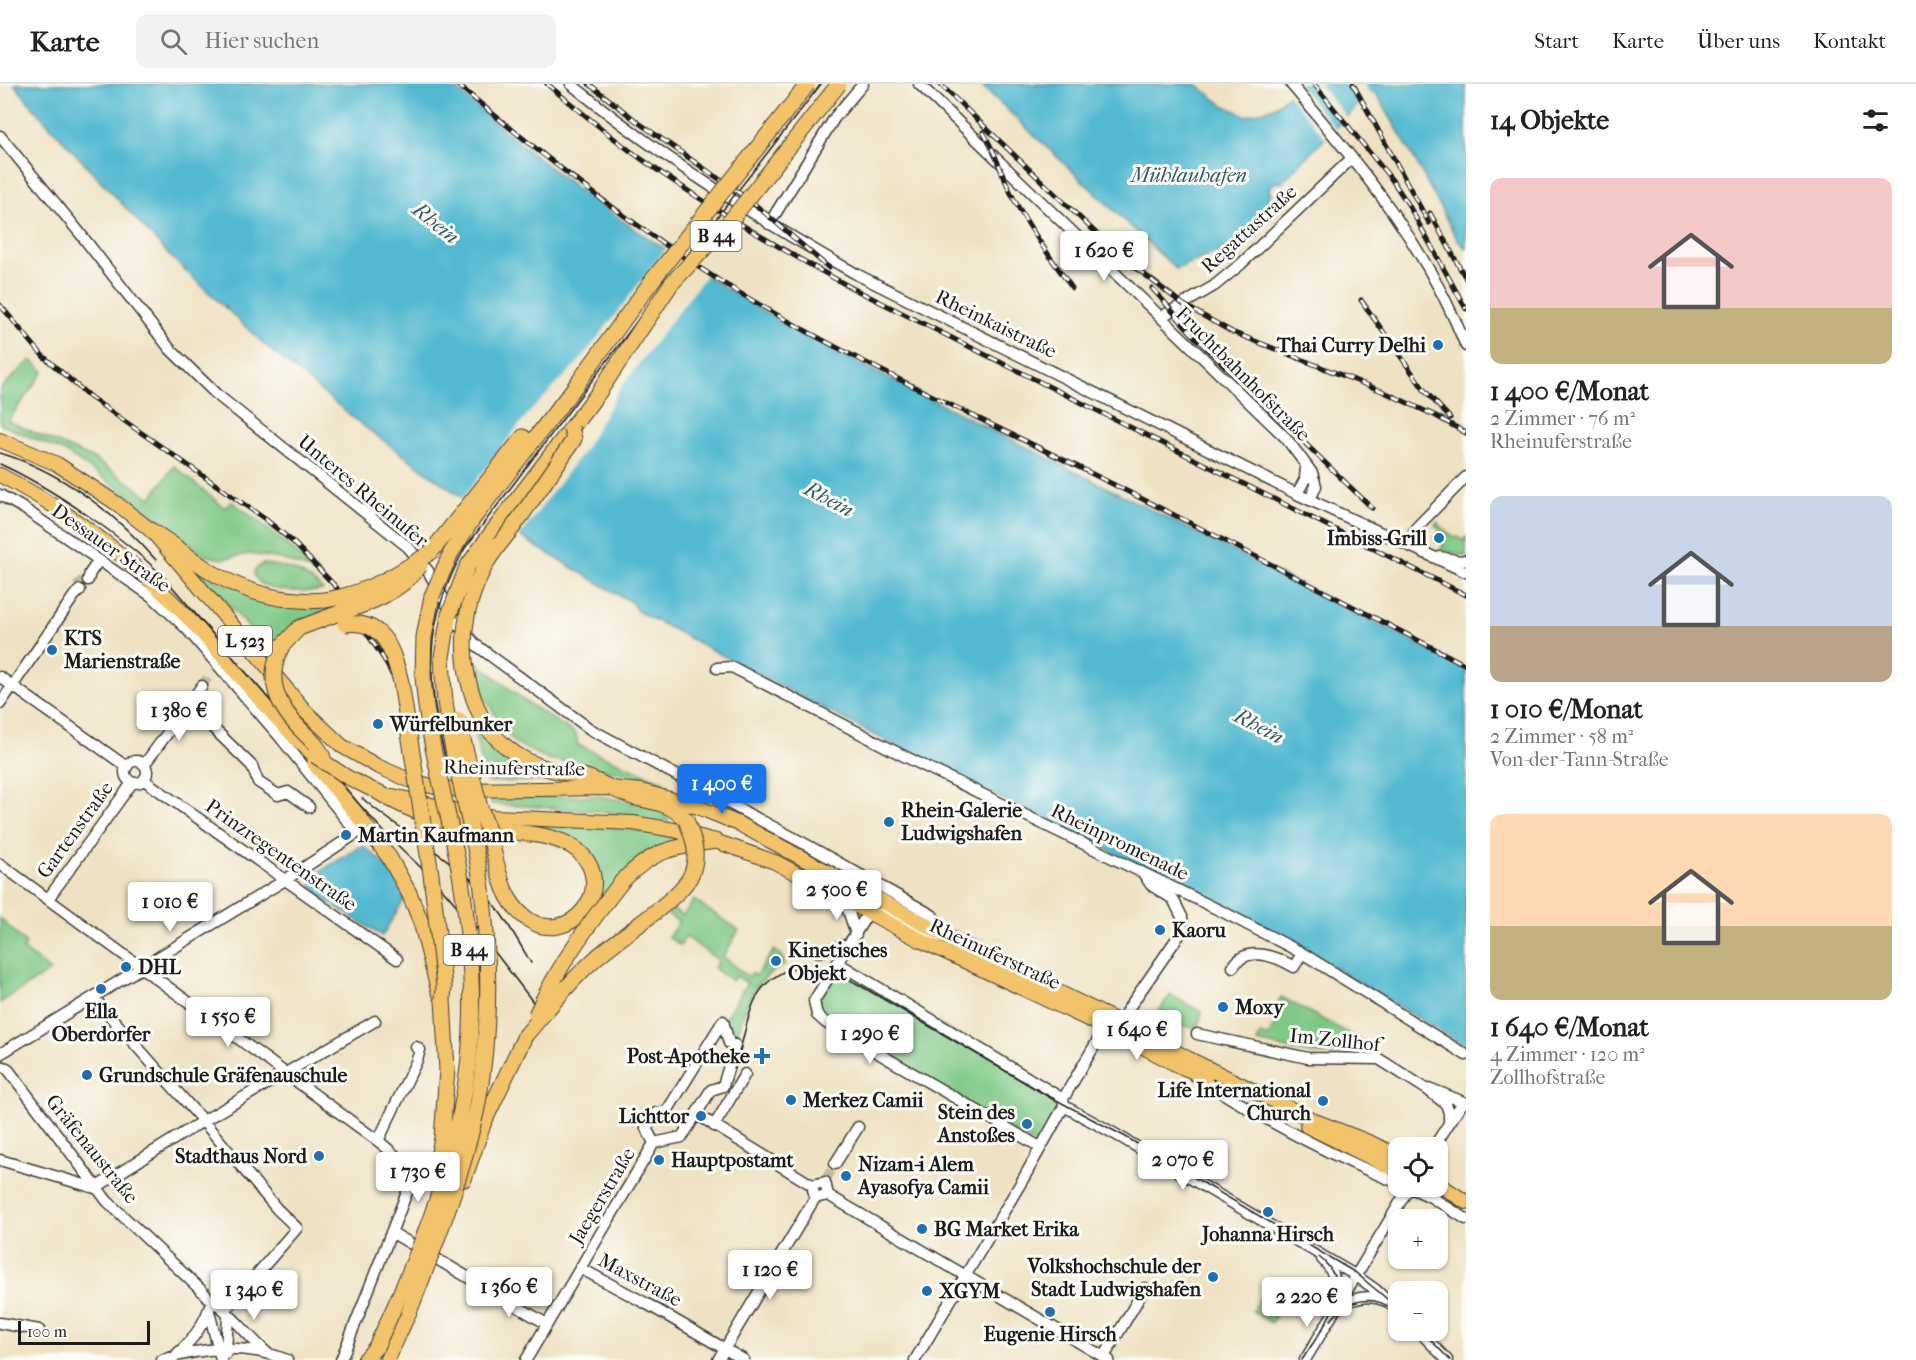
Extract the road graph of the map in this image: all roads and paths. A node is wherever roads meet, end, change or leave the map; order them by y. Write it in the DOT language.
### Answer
graph roads {
  1 [pos="571,84"];
  2 [pos="808,84"];
  3 [pos="839,84"];
  4 [pos="862,84"];
  5 [pos="919,84"];
  6 [pos="1291,84"];
  7 [pos="0,136"];
  8 [pos="1352,158"];
  9 [pos="769,224"];
  10 [pos="1161,317"];
  11 [pos="1466,346"];
  12 [pos="576,385"];
  13 [pos="571,428"];
  14 [pos="0,440"];
  15 [pos="1306,465"];
  16 [pos="0,476"];
  17 [pos="1466,477"];
  18 [pos="1297,494"];
  19 [pos="0,495"];
  20 [pos="1310,500"];
  21 [pos="152,531"];
  22 [pos="1407,545"];
  23 [pos="431,552"];
  24 [pos="1430,555"];
  25 [pos="99,560"];
  26 [pos="1466,560"];
  27 [pos="1466,573"];
  28 [pos="87,577"];
  29 [pos="77,591"];
  30 [pos="342,619"];
  31 [pos="217,664"];
  32 [pos="717,668"];
  33 [pos="210,674"];
  34 [pos="443,675"];
  35 [pos="0,677"];
  36 [pos="13,686"];
  37 [pos="202,686"];
  38 [pos="0,705"];
  39 [pos="187,705"];
  40 [pos="201,720"];
  41 [pos="213,728"];
  42 [pos="319,759"];
  43 [pos="144,765"];
  44 [pos="126,767"];
  45 [pos="144,780"];
  46 [pos="132,783"];
  47 [pos="611,788"];
  48 [pos="375,791"];
  49 [pos="309,807"];
  50 [pos="715,841"];
  51 [pos="0,864"];
  52 [pos="1143,873"];
  53 [pos="285,880"];
  54 [pos="842,898"];
  55 [pos="48,899"];
  56 [pos="868,913"];
  57 [pos="936,921"];
  58 [pos="856,933"];
  59 [pos="946,936"];
  60 [pos="849,944"];
  61 [pos="818,952"];
  62 [pos="1302,953"];
  63 [pos="397,959"];
  64 [pos="838,963"];
  65 [pos="1233,967"];
  66 [pos="142,968"];
  67 [pos="93,998"];
  68 [pos="443,1000"];
  69 [pos="1126,1012"];
  70 [pos="375,1022"];
  71 [pos="1109,1022"];
  72 [pos="1197,1034"];
  73 [pos="525,1036"];
  74 [pos="416,1047"];
  75 [pos="0,1054"];
  76 [pos="1466,1055"];
  77 [pos="1184,1062"];
  78 [pos="0,1066"];
  79 [pos="287,1073"];
  80 [pos="726,1075"];
  81 [pos="1428,1090"];
  82 [pos="1464,1102"];
  83 [pos="1064,1103"];
  84 [pos="696,1114"];
  85 [pos="203,1121"];
  86 [pos="1449,1122"];
  87 [pos="714,1126"];
  88 [pos="858,1127"];
  89 [pos="1440,1137"];
  90 [pos="378,1141"];
  91 [pos="654,1143"];
  92 [pos="1040,1147"];
  93 [pos="1388,1156"];
  94 [pos="1388,1158"];
  95 [pos="0,1160"];
  96 [pos="835,1164"];
  97 [pos="1388,1179"];
  98 [pos="812,1185"];
  99 [pos="95,1188"];
  100 [pos="1448,1190"];
  101 [pos="828,1195"];
  102 [pos="1402,1197"];
  103 [pos="1431,1197"];
  104 [pos="815,1198"];
  105 [pos="1466,1202"];
  106 [pos="450,1204"];
  107 [pos="1466,1219"];
  108 [pos="427,1224"];
  109 [pos="391,1232"];
  110 [pos="1316,1252"];
  111 [pos="580,1268"];
  112 [pos="966,1275"];
  113 [pos="1355,1275"];
  114 [pos="1145,1288"];
  115 [pos="1388,1301"];
  116 [pos="1388,1304"];
  117 [pos="210,1307"];
  118 [pos="1334,1311"];
  119 [pos="226,1312"];
  120 [pos="409,1312"];
  121 [pos="0,1323"];
  122 [pos="547,1324"];
  123 [pos="39,1330"];
  124 [pos="1429,1341"];
  125 [pos="222,1348"];
  126 [pos="726,1349"];
  127 [pos="267,1353"];
  128 [pos="175,1356"];
  129 [pos="370,1356"];
  130 [pos="343,1358"];
  131 [pos="1106,1358"];
  132 [pos="162,1360"];
  133 [pos="223,1360"];
  134 [pos="287,1360"];
  135 [pos="335,1360"];
  136 [pos="387,1360"];
  137 [pos="397,1360"];
  138 [pos="526,1360"];
  139 [pos="718,1360"];
  140 [pos="744,1360"];
  141 [pos="915,1360"];
  142 [pos="1305,1360"];
  143 [pos="1447,1360"];
  1 -- 9 [label="street, Rheinkaistraße"];
  2 -- 12 [label="highway, B 44, bridge"];
  3 -- 13 [label="highway, B 44, bridge"];
  4 -- 9 [label="street"];
  5 -- 10 [label="street, Fruchtbahnhofstraße"];
  6 -- 8 [label="street"];
  7 -- 57 [label="street, Unteres Rheinufer"];
  8 -- 10 [label="street, Regattastraße"];
  8 -- 11 [label="street"];
  9 -- 18 [label="street, Rheinkaistraße"];
  10 -- 15 [label="street, Fruchtbahnhofstraße"];
  12 -- 23 [label="highway"];
  12 -- 108 [label="highway, B 44, bridge"];
  13 -- 34 [label="highway, B 44, bridge"];
  13 -- 47 [label="highway, bridge"];
  14 -- 21 [label="main road, Rheinuferstraße / L 523"];
  15 -- 18 [label="street, Fruchtbahnhofstraße"];
  15 -- 20 [label="street, Fruchtbahnhofstraße"];
  16 -- 42 [label="main road, Rheinuferstraße / L 523"];
  17 -- 22 [label="street"];
  18 -- 20 [label="street, Rheinkaistraße"];
  19 -- 25 [label="street, Dessauer Straße"];
  20 -- 22 [label="street, Rheinkaistraße"];
  21 -- 23 [label="highway, bridge"];
  21 -- 47 [label="main road, Rheinuferstraße / L 523"];
  22 -- 24 [label="street, Rheinkaistraße"];
  23 -- 30 [label="highway, bridge"];
  24 -- 26 [label="street, Rheinkaistraße"];
  24 -- 27 [label="street, Rheinkaistraße"];
  25 -- 28 [label="street"];
  25 -- 31 [label="street, Dessauer Straße"];
  29 -- 36 [label="street"];
  30 -- 42 [label="highway, bridge"];
  30 -- 68 [label="highway, B 44, bridge"];
  31 -- 33 [label="street"];
  31 -- 53 [label="street, Dessauer Straße"];
  32 -- 52 [label="street, Rheinpromenade"];
  34 -- 48 [label="highway, bridge"];
  34 -- 106 [label="highway, B 44, bridge"];
  35 -- 36 [label="street"];
  36 -- 38 [label="street"];
  36 -- 44 [label="street"];
  37 -- 39 [label="street"];
  39 -- 40 [label="street"];
  39 -- 43 [label="street"];
  41 -- 49 [label="street"];
  42 -- 48 [label="main road, Rheinuferstraße / L 523, bridge"];
  42 -- 68 [label="highway"];
  43 -- 44 [label="street"];
  43 -- 45 [label="street"];
  44 -- 46 [label="street"];
  45 -- 46 [label="street"];
  45 -- 53 [label="street, Prinzregentenstraße"];
  46 -- 55 [label="street, Gartenstraße"];
  47 -- 59 [label="main road, Rheinuferstraße / L 523"];
  47 -- 73 [label="highway, bridge"];
  48 -- 50 [label="main road, Rheinuferstraße / L 523"];
  50 -- 54 [label="main road, Rheinuferstraße / L 523"];
  50 -- 73 [label="highway, bridge"];
  51 -- 55 [label="street"];
  52 -- 62 [label="street, Rheinpromenade"];
  52 -- 69 [label="street"];
  53 -- 63 [label="street, Prinzregentenstraße"];
  53 -- 66 [label="street"];
  54 -- 56 [label="main road, Rheinuferstraße / L 523"];
  54 -- 58 [label="street"];
  55 -- 66 [label="street"];
  56 -- 58 [label="street"];
  56 -- 59 [label="street, Rheinuferstraße"];
  56 -- 71 [label="main road, Rheinuferstraße / L 523"];
  58 -- 60 [label="street"];
  59 -- 71 [label="main road, Rheinuferstraße / L 523"];
  60 -- 61 [label="street"];
  60 -- 64 [label="street"];
  62 -- 65 [label="street"];
  62 -- 76 [label="street, Rheinpromenade"];
  64 -- 83 [label="street"];
  64 -- 92 [label="street"];
  66 -- 67 [label="street"];
  66 -- 79 [label="street"];
  67 -- 75 [label="street"];
  67 -- 85 [label="street"];
  68 -- 108 [label="highway, bridge"];
  70 -- 79 [label="street"];
  71 -- 77 [label="main road, L 523"];
  71 -- 83 [label="street"];
  72 -- 81 [label="street, Im Zollhof"];
  73 -- 106 [label="highway, B 44"];
  74 -- 90 [label="street"];
  77 -- 93 [label="main road, L 523"];
  77 -- 94 [label="main road, L 523"];
  77 -- 97 [label="street"];
  78 -- 99 [label="street, Gräfenaustraße"];
  79 -- 85 [label="street"];
  79 -- 90 [label="street"];
  80 -- 84 [label="street"];
  80 -- 87 [label="street"];
  80 -- 91 [label="street"];
  81 -- 82 [label="street, Im Zollhof"];
  81 -- 86 [label="street, Im Zollhof"];
  82 -- 86 [label="street"];
  83 -- 92 [label="street"];
  83 -- 110 [label="street"];
  84 -- 87 [label="street"];
  84 -- 91 [label="street"];
  85 -- 99 [label="street"];
  85 -- 119 [label="street"];
  86 -- 89 [label="street"];
  87 -- 98 [label="street"];
  88 -- 96 [label="street"];
  90 -- 109 [label="street"];
  91 -- 111 [label="street, Jaegerstraße"];
  92 -- 112 [label="street"];
  95 -- 99 [label="street"];
  98 -- 101 [label="street"];
  98 -- 104 [label="street"];
  99 -- 117 [label="street, Gräfenaustraße"];
  100 -- 105 [label="main road"];
  101 -- 104 [label="street"];
  101 -- 112 [label="street"];
  102 -- 113 [label="street"];
  103 -- 107 [label="street"];
  104 -- 126 [label="street"];
  106 -- 120 [label="highway, B 44, bridge"];
  108 -- 129 [label="highway, B 44, bridge"];
  109 -- 122 [label="street"];
  109 -- 130 [label="street"];
  110 -- 113 [label="street"];
  110 -- 118 [label="street"];
  111 -- 122 [label="street, Jaegerstraße"];
  111 -- 126 [label="street, Maxstraße"];
  112 -- 131 [label="street"];
  112 -- 141 [label="street"];
  113 -- 115 [label="street"];
  113 -- 118 [label="street"];
  114 -- 131 [label="street"];
  116 -- 118 [label="street"];
  117 -- 119 [label="street, Gräfenaustraße"];
  117 -- 125 [label="street, Gräfenaustraße"];
  117 -- 128 [label="street"];
  118 -- 142 [label="street"];
  119 -- 125 [label="street, Gräfenaustraße"];
  119 -- 127 [label="street, Gräfenaustraße"];
  120 -- 136 [label="highway, B 44"];
  120 -- 137 [label="highway"];
  121 -- 123 [label="street"];
  122 -- 138 [label="street, Jaegerstraße"];
  124 -- 143 [label="street"];
  125 -- 127 [label="street"];
  125 -- 128 [label="street"];
  125 -- 133 [label="street, Gräfenaustraße"];
  126 -- 139 [label="street"];
  126 -- 140 [label="street, Maxstraße"];
  127 -- 134 [label="street"];
  128 -- 132 [label="street"];
  130 -- 135 [label="street"];
}
